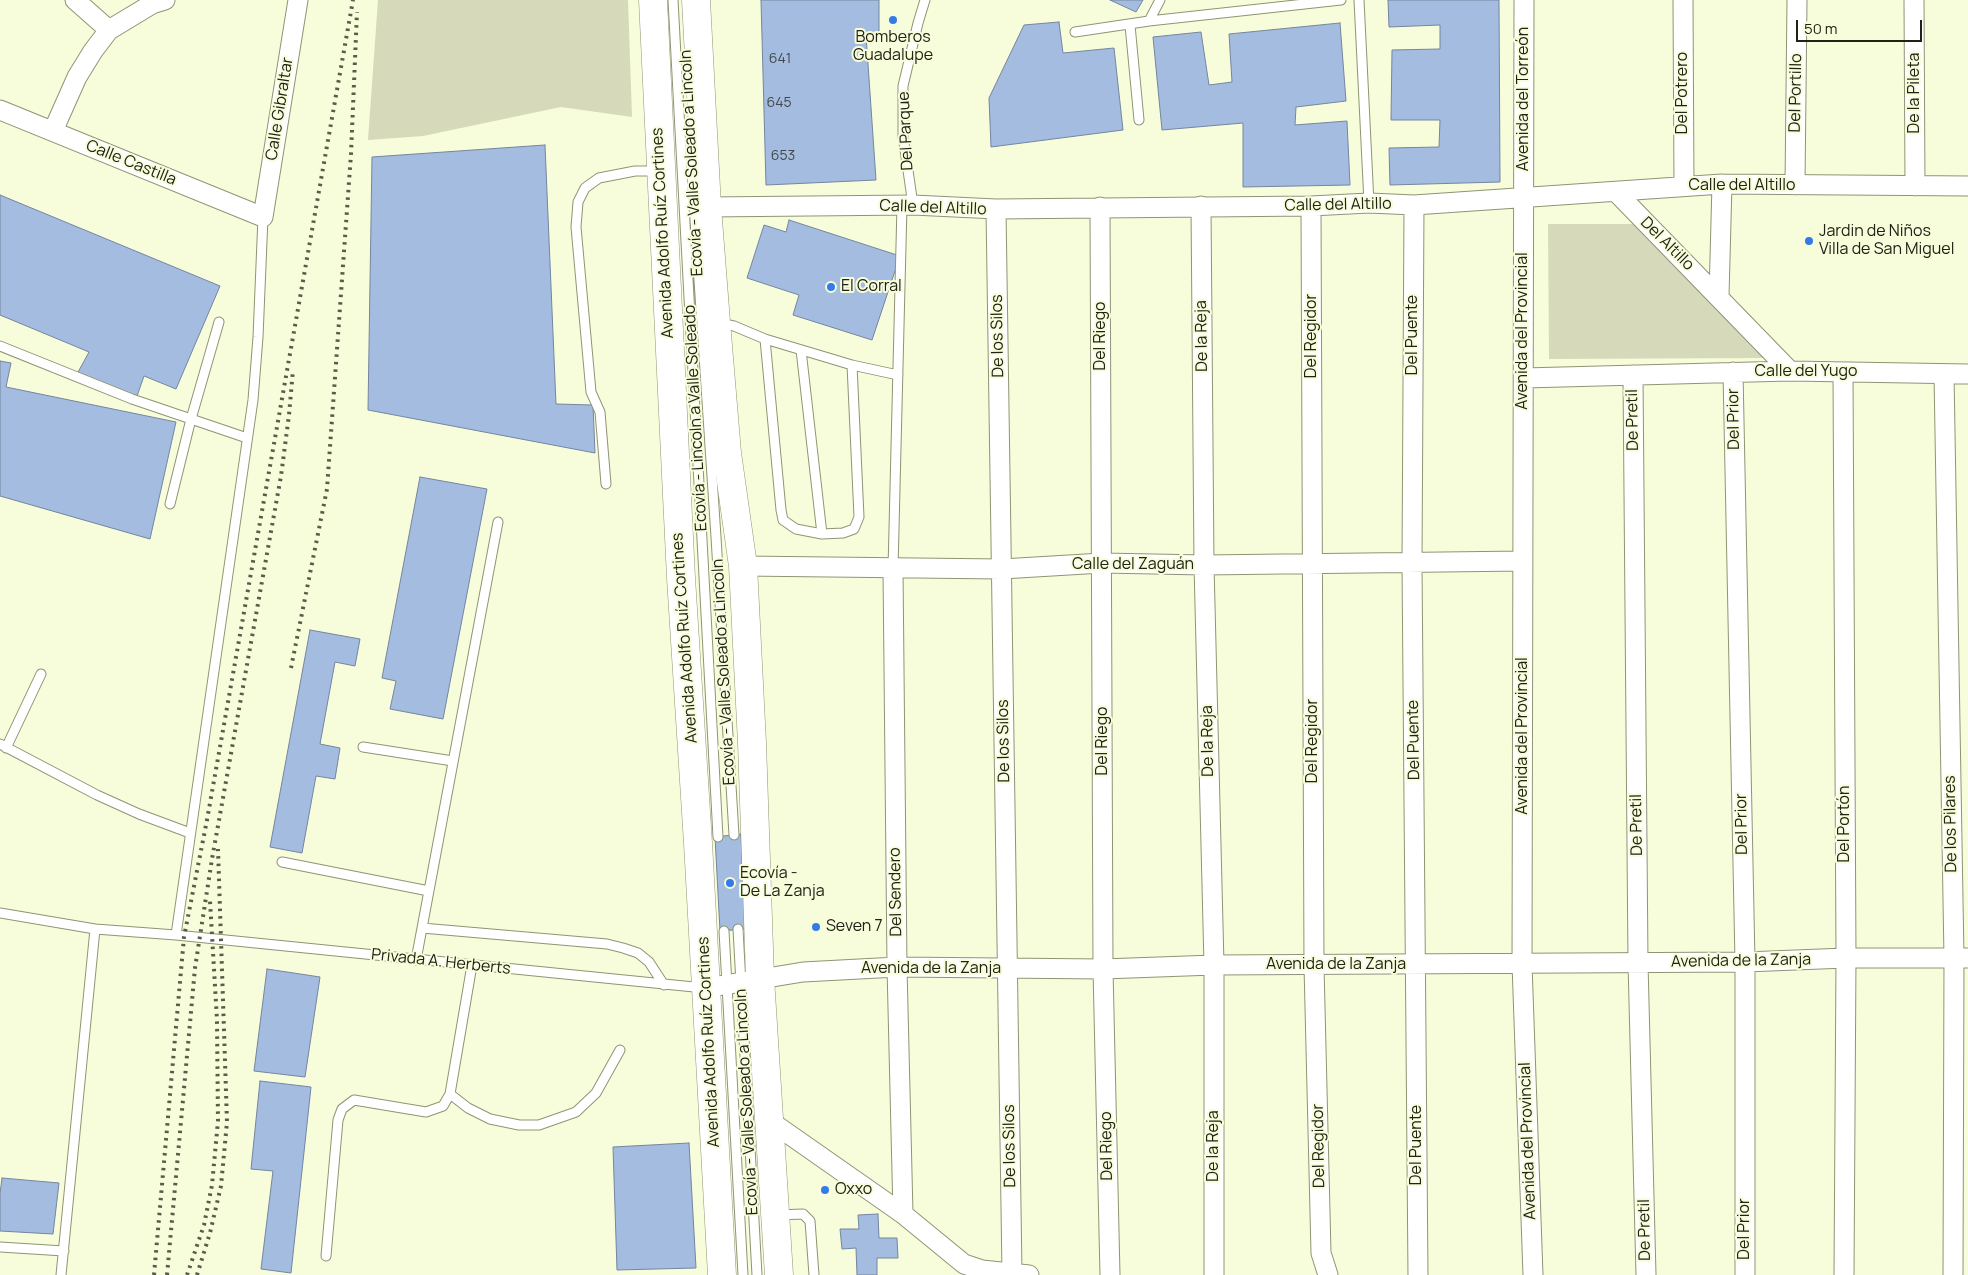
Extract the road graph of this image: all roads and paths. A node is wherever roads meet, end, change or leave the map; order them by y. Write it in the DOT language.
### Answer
graph roads {
  1 [pos="75,0"];
  2 [pos="165,0"];
  3 [pos="298,0"];
  4 [pos="653,0"];
  5 [pos="673,0"];
  6 [pos="683,0"];
  7 [pos="696,0"];
  8 [pos="714,0"];
  9 [pos="925,0"];
  10 [pos="1160,0"];
  11 [pos="1341,0"];
  12 [pos="1359,0"];
  13 [pos="1524,0"];
  14 [pos="1682,0"];
  15 [pos="1797,0"];
  16 [pos="1914,0"];
  17 [pos="1148,21"];
  18 [pos="1130,25"];
  19 [pos="109,30"];
  20 [pos="1075,32"];
  21 [pos="0,110"];
  22 [pos="1140,120"];
  23 [pos="52,131"];
  24 [pos="660,171"];
  25 [pos="1722,184"];
  26 [pos="1795,185"];
  27 [pos="1684,186"];
  28 [pos="1915,186"];
  29 [pos="1968,186"];
  30 [pos="1616,192"];
  31 [pos="1523,198"];
  32 [pos="707,201"];
  33 [pos="1369,203"];
  34 [pos="1414,205"];
  35 [pos="907,206"];
  36 [pos="1201,206"];
  37 [pos="1312,206"];
  38 [pos="1100,207"];
  39 [pos="996,210"];
  40 [pos="263,218"];
  41 [pos="1718,296"];
  42 [pos="219,322"];
  43 [pos="716,322"];
  44 [pos="765,339"];
  45 [pos="0,346"];
  46 [pos="801,350"];
  47 [pos="852,365"];
  48 [pos="1790,371"];
  49 [pos="1733,372"];
  50 [pos="1843,373"];
  51 [pos="1944,374"];
  52 [pos="1968,374"];
  53 [pos="898,375"];
  54 [pos="1632,375"];
  55 [pos="1524,378"];
  56 [pos="191,420"];
  57 [pos="247,438"];
  58 [pos="606,484"];
  59 [pos="170,504"];
  60 [pos="498,522"];
  61 [pos="822,534"];
  62 [pos="1523,562"];
  63 [pos="1102,564"];
  64 [pos="1312,564"];
  65 [pos="1412,564"];
  66 [pos="1204,565"];
  67 [pos="743,566"];
  68 [pos="893,569"];
  69 [pos="1002,569"];
  70 [pos="41,674"];
  71 [pos="3,746"];
  72 [pos="363,747"];
  73 [pos="453,761"];
  74 [pos="190,833"];
  75 [pos="734,835"];
  76 [pos="718,837"];
  77 [pos="282,862"];
  78 [pos="429,891"];
  79 [pos="0,912"];
  80 [pos="422,928"];
  81 [pos="95,929"];
  82 [pos="738,930"];
  83 [pos="724,931"];
  84 [pos="176,935"];
  85 [pos="1846,958"];
  86 [pos="1961,958"];
  87 [pos="416,960"];
  88 [pos="1745,962"];
  89 [pos="1638,963"];
  90 [pos="1522,964"];
  91 [pos="472,965"];
  92 [pos="1416,965"];
  93 [pos="1214,966"];
  94 [pos="1314,966"];
  95 [pos="897,967"];
  96 [pos="1007,968"];
  97 [pos="1103,969"];
  98 [pos="733,983"];
  99 [pos="664,985"];
  100 [pos="620,1050"];
  101 [pos="450,1094"];
  102 [pos="770,1121"];
  103 [pos="903,1214"];
  104 [pos="776,1215"];
  105 [pos="0,1247"];
  106 [pos="64,1251"];
  107 [pos="326,1256"];
  108 [pos="964,1269"];
  109 [pos="1020,1274"];
  110 [pos="61,1275"];
  111 [pos="722,1275"];
  112 [pos="743,1275"];
  113 [pos="757,1275"];
  114 [pos="780,1275"];
  115 [pos="814,1275"];
  116 [pos="1110,1275"];
  117 [pos="1214,1275"];
  118 [pos="1323,1275"];
  119 [pos="1328,1275"];
  120 [pos="1339,1275"];
  121 [pos="1418,1275"];
  122 [pos="1533,1275"];
  123 [pos="1646,1275"];
  124 [pos="1744,1275"];
  125 [pos="1844,1275"];
  126 [pos="1953,1275"];
  1 -- 19 [label="street"];
  2 -- 19 [label="street"];
  3 -- 40 [label="street, Calle Gibraltar"];
  4 -- 24 [label="main road, Avenida Adolfo Ruíz Cortines"];
  5 -- 76 [label="lane, Ecovía - Lincoln a Valle Soleado"];
  6 -- 75 [label="lane, Ecovía - Valle Soleado a Lincoln"];
  7 -- 32 [label="main road, Avenida Adolfo Ruíz Cortines"];
  8 -- 32 [label="main road, Avenida Adolfo Ruíz Cortines"];
  9 -- 35 [label="lane, Del Parque"];
  10 -- 17 [label="lane"];
  11 -- 17 [label="lane"];
  12 -- 33 [label="lane"];
  13 -- 31 [label="street, Avenida del Torreón"];
  14 -- 27 [label="street, Del Potrero"];
  15 -- 26 [label="street, Del Portillo"];
  16 -- 28 [label="street, De la Pileta"];
  17 -- 18 [label="lane"];
  18 -- 20 [label="lane"];
  18 -- 22 [label="lane"];
  19 -- 23 [label="street"];
  21 -- 23 [label="street, Calle Castilla"];
  23 -- 40 [label="street, Calle Castilla"];
  24 -- 58 [label="lane"];
  24 -- 98 [label="main road, Avenida Adolfo Ruíz Cortines"];
  25 -- 26 [label="street, Calle del Altillo"];
  25 -- 27 [label="street, Calle del Altillo"];
  25 -- 41 [label="street, Del Altillo"];
  26 -- 28 [label="street, Calle del Altillo"];
  27 -- 30 [label="street, Calle del Altillo"];
  28 -- 29 [label="street, Calle del Altillo"];
  30 -- 31 [label="street, Calle del Altillo"];
  30 -- 41 [label="street, Del Altillo"];
  31 -- 34 [label="street, Calle del Altillo"];
  31 -- 55 [label="street, Avenida del Provincial"];
  32 -- 35 [label="street, Calle del Altillo"];
  32 -- 43 [label="main road, Avenida Adolfo Ruíz Cortines"];
  33 -- 34 [label="street, Calle del Altillo"];
  33 -- 37 [label="street, Calle del Altillo"];
  34 -- 65 [label="street, Del Puente"];
  35 -- 39 [label="street, Calle del Altillo"];
  35 -- 53 [label="lane, Del Parque"];
  36 -- 37 [label="street, Calle del Altillo"];
  36 -- 38 [label="street, Calle del Altillo"];
  36 -- 66 [label="street, De la Reja"];
  37 -- 64 [label="street, Del Regidor"];
  38 -- 39 [label="street, Calle del Altillo"];
  38 -- 63 [label="street, Del Riego"];
  39 -- 69 [label="street, De los Silos"];
  40 -- 57 [label="lane"];
  41 -- 48 [label="street, Del Altillo"];
  42 -- 56 [label="lane"];
  43 -- 44 [label="lane"];
  43 -- 67 [label="main road, Avenida Adolfo Ruíz Cortines"];
  44 -- 46 [label="lane"];
  44 -- 61 [label="lane"];
  45 -- 56 [label="lane"];
  46 -- 47 [label="lane"];
  46 -- 61 [label="lane"];
  47 -- 53 [label="lane"];
  47 -- 61 [label="lane"];
  48 -- 49 [label="street, Calle del Yugo"];
  48 -- 50 [label="street, Calle del Yugo"];
  49 -- 54 [label="street, Calle del Yugo"];
  49 -- 88 [label="street, Del Prior"];
  50 -- 51 [label="street, Calle del Yugo"];
  50 -- 85 [label="street, Del Portón"];
  51 -- 52 [label="street, Calle del Yugo"];
  51 -- 86 [label="street, De los Pilares"];
  53 -- 68 [label="lane, Del Parque"];
  54 -- 55 [label="street, Calle del Yugo"];
  54 -- 89 [label="street, De Pretil"];
  55 -- 62 [label="street, Avenida del Provincial"];
  56 -- 57 [label="lane"];
  56 -- 59 [label="lane"];
  57 -- 74 [label="lane"];
  60 -- 73 [label="lane"];
  62 -- 65 [label="street, Calle del Zaguán"];
  62 -- 90 [label="street, Avenida del Provincial"];
  63 -- 66 [label="street, Calle del Zaguán"];
  63 -- 69 [label="street, Calle del Zaguán"];
  63 -- 97 [label="street, Del Riego"];
  64 -- 65 [label="street, Calle del Zaguán"];
  64 -- 66 [label="street, Calle del Zaguán"];
  64 -- 94 [label="street, Del Regidor"];
  65 -- 92 [label="street, Del Puente"];
  66 -- 93 [label="street, De la Reja"];
  67 -- 68 [label="street, Calle del Zaguán"];
  67 -- 98 [label="main road, Avenida Adolfo Ruíz Cortines"];
  68 -- 69 [label="street, Calle del Zaguán"];
  68 -- 95 [label="street, Del Sendero"];
  69 -- 96 [label="street, De los Silos"];
  70 -- 71 [label="lane"];
  71 -- 74 [label="lane"];
  72 -- 73 [label="lane"];
  73 -- 78 [label="lane"];
  74 -- 84 [label="lane"];
  77 -- 78 [label="lane"];
  78 -- 80 [label="lane"];
  79 -- 81 [label="lane, Privada A. Herberts"];
  80 -- 87 [label="lane"];
  80 -- 99 [label="lane"];
  81 -- 84 [label="lane, Privada A. Herberts"];
  81 -- 106 [label="lane"];
  82 -- 98 [label="lane, Ecovía - Valle Soleado a Lincoln"];
  83 -- 98 [label="lane"];
  84 -- 87 [label="lane, Privada A. Herberts"];
  85 -- 86 [label="street, Avenida de la Zanja"];
  85 -- 88 [label="street, Avenida de la Zanja"];
  85 -- 125 [label="street, Del Portón"];
  86 -- 126 [label="street, De los Pilares"];
  87 -- 91 [label="lane, Privada A. Herberts"];
  88 -- 89 [label="street, Avenida de la Zanja"];
  88 -- 124 [label="street, Del Prior"];
  89 -- 90 [label="street, Avenida de la Zanja"];
  89 -- 123 [label="street, De Pretil"];
  90 -- 92 [label="street, Avenida de la Zanja"];
  90 -- 122 [label="street, Avenida del Provincial"];
  91 -- 99 [label="lane, Privada A. Herberts"];
  91 -- 101 [label="lane"];
  92 -- 94 [label="street, Avenida de la Zanja"];
  92 -- 121 [label="street, Del Puente"];
  93 -- 94 [label="street, Avenida de la Zanja"];
  93 -- 97 [label="street, Avenida de la Zanja"];
  93 -- 117 [label="street, De la Reja"];
  94 -- 119 [label="street, Del Regidor"];
  95 -- 96 [label="street, Avenida de la Zanja"];
  95 -- 98 [label="street, Avenida de la Zanja"];
  95 -- 103 [label="street, Del Sendero"];
  96 -- 97 [label="street, Avenida de la Zanja"];
  96 -- 109 [label="street, De los Silos"];
  97 -- 116 [label="street, Del Riego"];
  98 -- 99 [label="lane, Privada A. Herberts"];
  98 -- 102 [label="main road, Avenida Adolfo Ruíz Cortines"];
  98 -- 111 [label="main road, Avenida Adolfo Ruíz Cortines"];
  98 -- 112 [label="lane"];
  98 -- 113 [label="lane, Ecovía - Valle Soleado a Lincoln"];
  100 -- 101 [label="lane"];
  101 -- 107 [label="lane"];
  102 -- 103 [label="street"];
  102 -- 104 [label="main road, Avenida Adolfo Ruíz Cortines"];
  103 -- 108 [label="street"];
  104 -- 114 [label="main road, Avenida Adolfo Ruíz Cortines"];
  104 -- 115 [label="lane"];
  105 -- 106 [label="lane"];
  106 -- 110 [label="lane"];
  108 -- 109 [label="street"];
  118 -- 119 [label="street"];
  119 -- 120 [label="street"];
}
